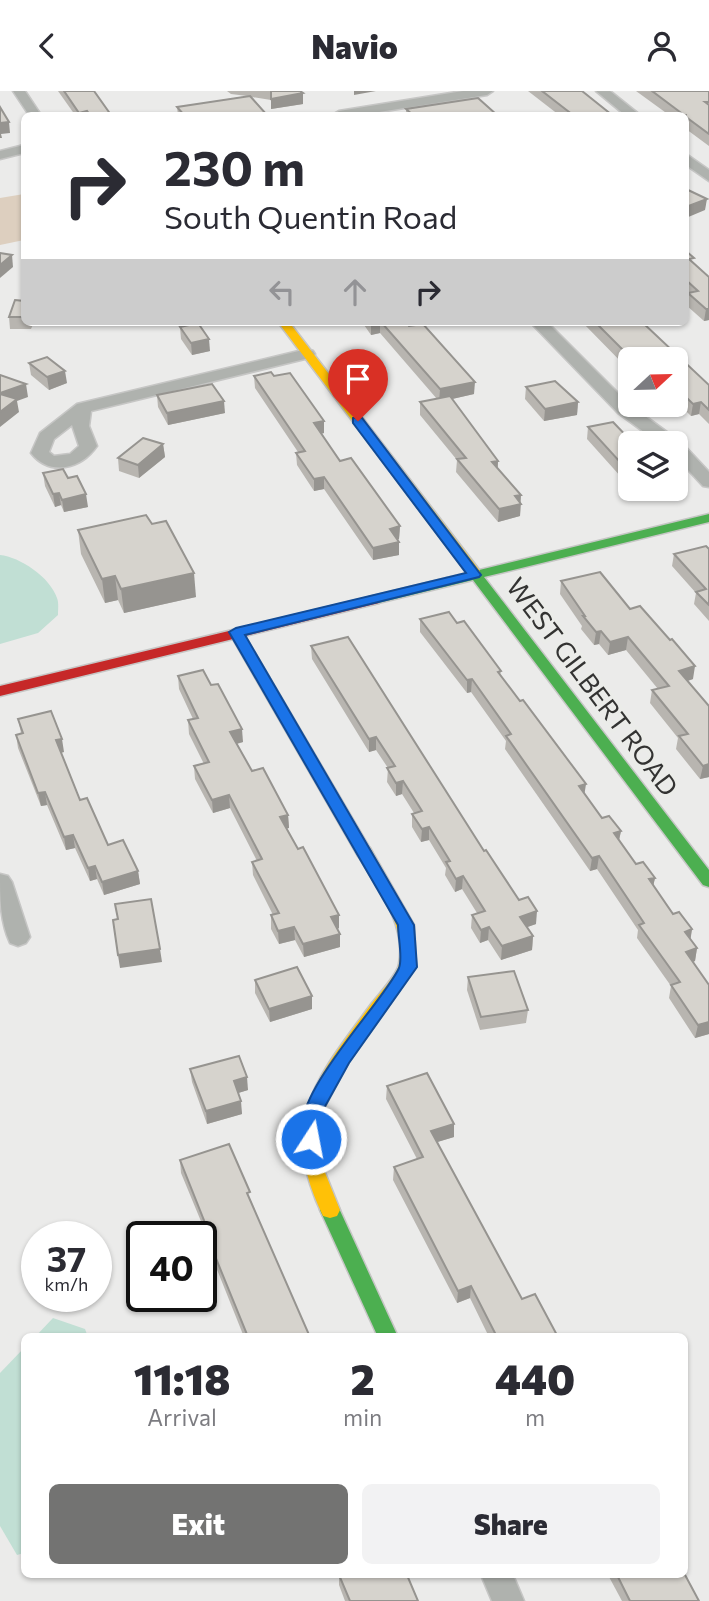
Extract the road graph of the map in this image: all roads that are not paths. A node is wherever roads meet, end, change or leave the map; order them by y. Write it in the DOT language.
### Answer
graph roads {
  1 [pos="19,91"];
  2 [pos="411,91"];
  3 [pos="487,91"];
  4 [pos="603,91"];
  5 [pos="423,101"];
  6 [pos="34,112"];
  7 [pos="361,112"];
  8 [pos="629,112"];
  9 [pos="21,150"];
  10 [pos="0,155"];
  11 [pos="689,160"];
  12 [pos="709,177"];
  13 [pos="286,326"];
  14 [pos="542,326"];
  15 [pos="307,354"];
  16 [pos="83,408"];
  17 [pos="654,431"];
  18 [pos="688,460"];
  19 [pos="709,482"];
  20 [pos="709,518"];
  21 [pos="475,575"];
  22 [pos="236,632"];
  23 [pos="0,691"];
  24 [pos="709,881"];
  25 [pos="0,882"];
  26 [pos="18,937"];
  27 [pos="386,1333"];
  28 [pos="498,1578"];
  29 [pos="508,1601"];
  1 -- 6 [label="street"];
  2 -- 5 [label="street"];
  3 -- 5 [label="street"];
  4 -- 8 [label="street"];
  5 -- 7 [label="street"];
  9 -- 10 [label="street"];
  11 -- 12 [label="street"];
  13 -- 15 [label="street, WEST GILBERT ROAD"];
  14 -- 17 [label="street"];
  15 -- 16 [label="street"];
  15 -- 21 [label="street, WEST GILBERT ROAD"];
  18 -- 19 [label="street"];
  20 -- 21 [label="street"];
  21 -- 22 [label="street"];
  21 -- 24 [label="street, WEST GILBERT ROAD"];
  22 -- 23 [label="street"];
  22 -- 27 [label="street"];
  25 -- 26 [label="street"];
  28 -- 29 [label="street"];
}
